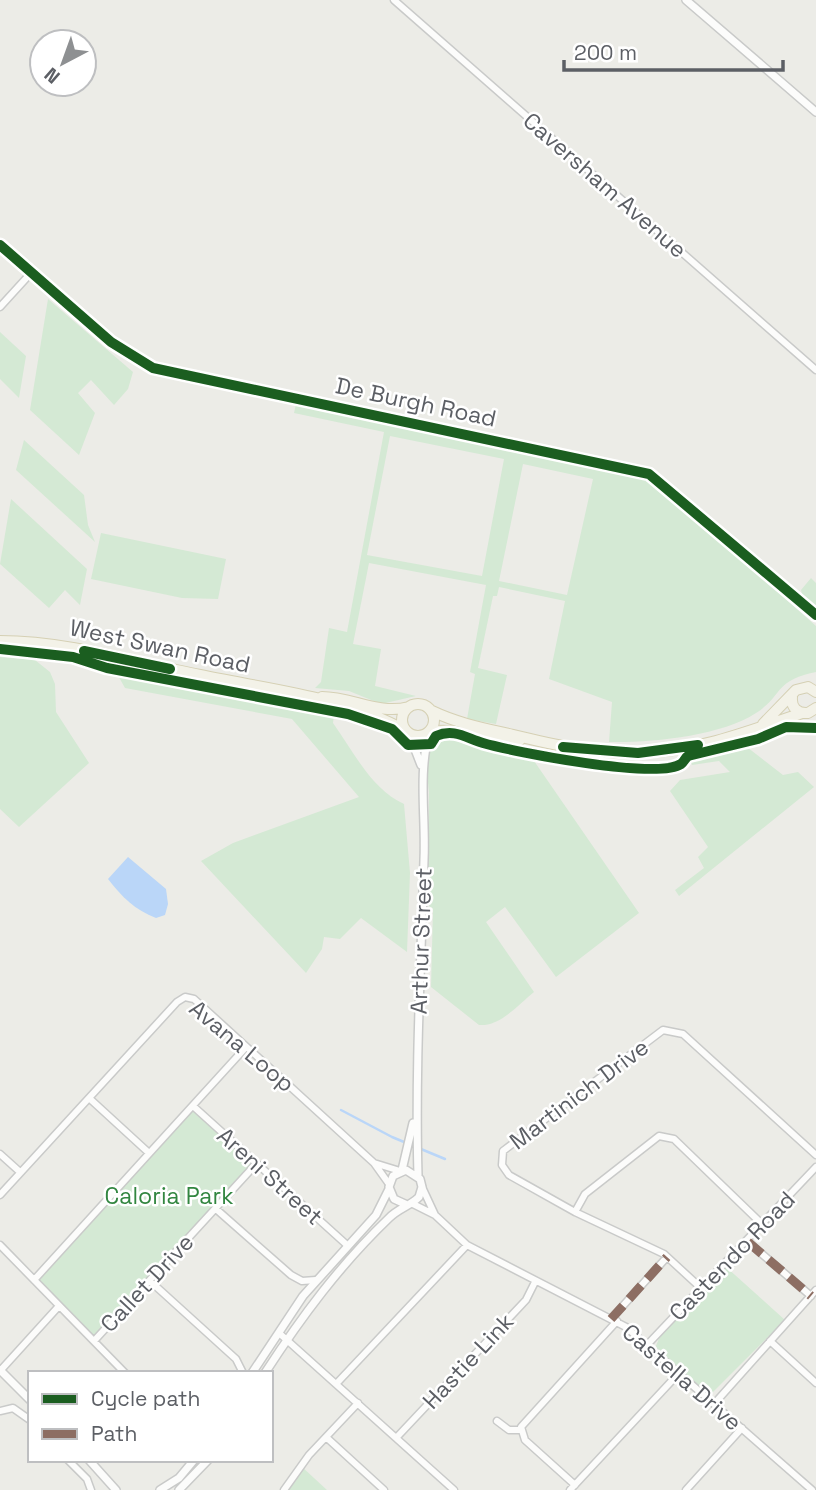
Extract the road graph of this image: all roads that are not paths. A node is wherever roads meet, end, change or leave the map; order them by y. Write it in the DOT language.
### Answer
graph roads {
  1 [pos="394,0"];
  2 [pos="686,0"];
  3 [pos="816,112"];
  4 [pos="0,246"];
  5 [pos="31,273"];
  6 [pos="0,307"];
  7 [pos="816,369"];
  8 [pos="816,615"];
  9 [pos="0,641"];
  10 [pos="814,688"];
  11 [pos="310,697"];
  12 [pos="792,697"];
  13 [pos="409,707"];
  14 [pos="432,711"];
  15 [pos="810,713"];
  16 [pos="762,725"];
  17 [pos="430,732"];
  18 [pos="407,733"];
  19 [pos="524,739"];
  20 [pos="422,769"];
  21 [pos="247,1047"];
  22 [pos="89,1098"];
  23 [pos="193,1106"];
  24 [pos="416,1112"];
  25 [pos="149,1153"];
  26 [pos="0,1154"];
  27 [pos="816,1155"];
  28 [pos="374,1163"];
  29 [pos="257,1164"];
  30 [pos="816,1167"];
  31 [pos="401,1171"];
  32 [pos="20,1172"];
  33 [pos="418,1175"];
  34 [pos="389,1187"];
  35 [pos="422,1187"];
  36 [pos="0,1195"];
  37 [pos="408,1203"];
  38 [pos="216,1209"];
  39 [pos="575,1212"];
  40 [pos="435,1215"];
  41 [pos="763,1225"];
  42 [pos="748,1242"];
  43 [pos="0,1245"];
  44 [pos="347,1245"];
  45 [pos="467,1245"];
  46 [pos="667,1257"];
  47 [pos="34,1280"];
  48 [pos="316,1280"];
  49 [pos="150,1281"];
  50 [pos="536,1282"];
  51 [pos="702,1289"];
  52 [pos="813,1293"];
  53 [pos="59,1306"];
  54 [pos="614,1320"];
  55 [pos="279,1332"];
  56 [pos="288,1338"];
  57 [pos="94,1340"];
  58 [pos="770,1342"];
  59 [pos="647,1345"];
  60 [pos="0,1370"];
  61 [pos="123,1371"];
  62 [pos="242,1371"];
  63 [pos="253,1371"];
  64 [pos="266,1371"];
  65 [pos="680,1373"];
  66 [pos="816,1382"];
  67 [pos="337,1383"];
  68 [pos="28,1398"];
  69 [pos="359,1403"];
  70 [pos="714,1404"];
  71 [pos="0,1411"];
  72 [pos="28,1419"];
  73 [pos="497,1421"];
  74 [pos="742,1429"];
  75 [pos="520,1430"];
  76 [pos="326,1437"];
  77 [pos="397,1437"];
  78 [pos="70,1462"];
  79 [pos="91,1462"];
  80 [pos="192,1462"];
  81 [pos="206,1462"];
  82 [pos="445,1487"];
  83 [pos="115,1488"];
  84 [pos="572,1488"];
  85 [pos="807,1488"];
  86 [pos="183,1489"];
  87 [pos="91,1490"];
  88 [pos="123,1490"];
  89 [pos="160,1490"];
  90 [pos="284,1490"];
  91 [pos="384,1490"];
  92 [pos="454,1490"];
  93 [pos="686,1490"];
  1 -- 7 [label="street, Caversham Avenue"];
  2 -- 3 [label="street"];
  4 -- 5 [label="street, De Burgh Road"];
  5 -- 6 [label="street"];
  5 -- 8 [label="street, De Burgh Road"];
  9 -- 11 [label="main road, West Swan Road"];
  10 -- 12 [label="main road"];
  11 -- 13 [label="main road, West Swan Road"];
  11 -- 18 [label="main road, West Swan Road"];
  12 -- 15 [label="main road"];
  12 -- 16 [label="main road"];
  13 -- 14 [label="main road"];
  13 -- 18 [label="main road"];
  14 -- 17 [label="main road"];
  14 -- 19 [label="main road"];
  15 -- 16 [label="main road"];
  16 -- 19 [label="main road"];
  17 -- 18 [label="main road"];
  17 -- 19 [label="main road"];
  17 -- 20 [label="street, Arthur Street"];
  18 -- 20 [label="street, Arthur Street"];
  20 -- 24 [label="street, Arthur Street"];
  21 -- 22 [label="street, Avana Loop"];
  21 -- 23 [label="street"];
  21 -- 28 [label="street, Avana Loop"];
  22 -- 25 [label="street"];
  22 -- 32 [label="street, Avana Loop"];
  23 -- 25 [label="street"];
  23 -- 29 [label="street, Areni Street"];
  24 -- 31 [label="street, Arthur Street"];
  24 -- 33 [label="street, Arthur Street"];
  25 -- 47 [label="street"];
  26 -- 32 [label="street"];
  27 -- 39 [label="street, Martinich Drive"];
  28 -- 31 [label="street, Avana Loop"];
  28 -- 34 [label="street, Avana Loop"];
  29 -- 38 [label="street, Callet Drive"];
  29 -- 44 [label="street, Areni Street"];
  30 -- 41 [label="street, Castendo Road"];
  31 -- 33 [label="street"];
  31 -- 34 [label="street"];
  32 -- 36 [label="street, Avana Loop"];
  33 -- 35 [label="street"];
  34 -- 37 [label="street"];
  34 -- 44 [label="street"];
  35 -- 37 [label="street"];
  35 -- 40 [label="street, Castella Drive"];
  37 -- 40 [label="street, Castella Drive"];
  37 -- 56 [label="street"];
  38 -- 48 [label="street"];
  38 -- 49 [label="street, Callet Drive"];
  39 -- 41 [label="street"];
  39 -- 46 [label="street, Martinich Drive"];
  40 -- 45 [label="street, Castella Drive"];
  41 -- 42 [label="street, Castendo Road"];
  42 -- 51 [label="street, Castendo Road"];
  42 -- 52 [label="street"];
  43 -- 47 [label="street"];
  44 -- 48 [label="street"];
  45 -- 50 [label="street, Castella Drive"];
  45 -- 67 [label="street"];
  46 -- 51 [label="street, Martinich Drive"];
  46 -- 54 [label="street"];
  47 -- 53 [label="street"];
  48 -- 55 [label="street"];
  49 -- 57 [label="street, Callet Drive"];
  49 -- 62 [label="street"];
  50 -- 54 [label="street, Castella Drive"];
  50 -- 77 [label="street, Hastie Link"];
  51 -- 59 [label="street, Castendo Road"];
  52 -- 58 [label="street"];
  53 -- 57 [label="street"];
  53 -- 60 [label="street"];
  54 -- 59 [label="street, Castella Drive"];
  54 -- 75 [label="street"];
  55 -- 56 [label="street"];
  55 -- 63 [label="street"];
  56 -- 64 [label="street"];
  56 -- 67 [label="street"];
  57 -- 61 [label="street"];
  58 -- 66 [label="street"];
  58 -- 70 [label="street"];
  59 -- 65 [label="street, Castella Drive"];
  60 -- 68 [label="street"];
  65 -- 70 [label="street, Castella Drive"];
  65 -- 84 [label="street"];
  67 -- 69 [label="street"];
  69 -- 76 [label="street"];
  69 -- 77 [label="street"];
  70 -- 74 [label="street, Castella Drive"];
  71 -- 72 [label="street"];
  73 -- 75 [label="street"];
  74 -- 85 [label="street, Castella Drive"];
  74 -- 93 [label="street"];
  75 -- 84 [label="street"];
  76 -- 90 [label="street"];
  76 -- 91 [label="street"];
  77 -- 82 [label="street"];
  78 -- 87 [label="street"];
  79 -- 83 [label="street"];
  80 -- 89 [label="street"];
  81 -- 86 [label="street"];
  82 -- 92 [label="street"];
  83 -- 88 [label="street"];
}
